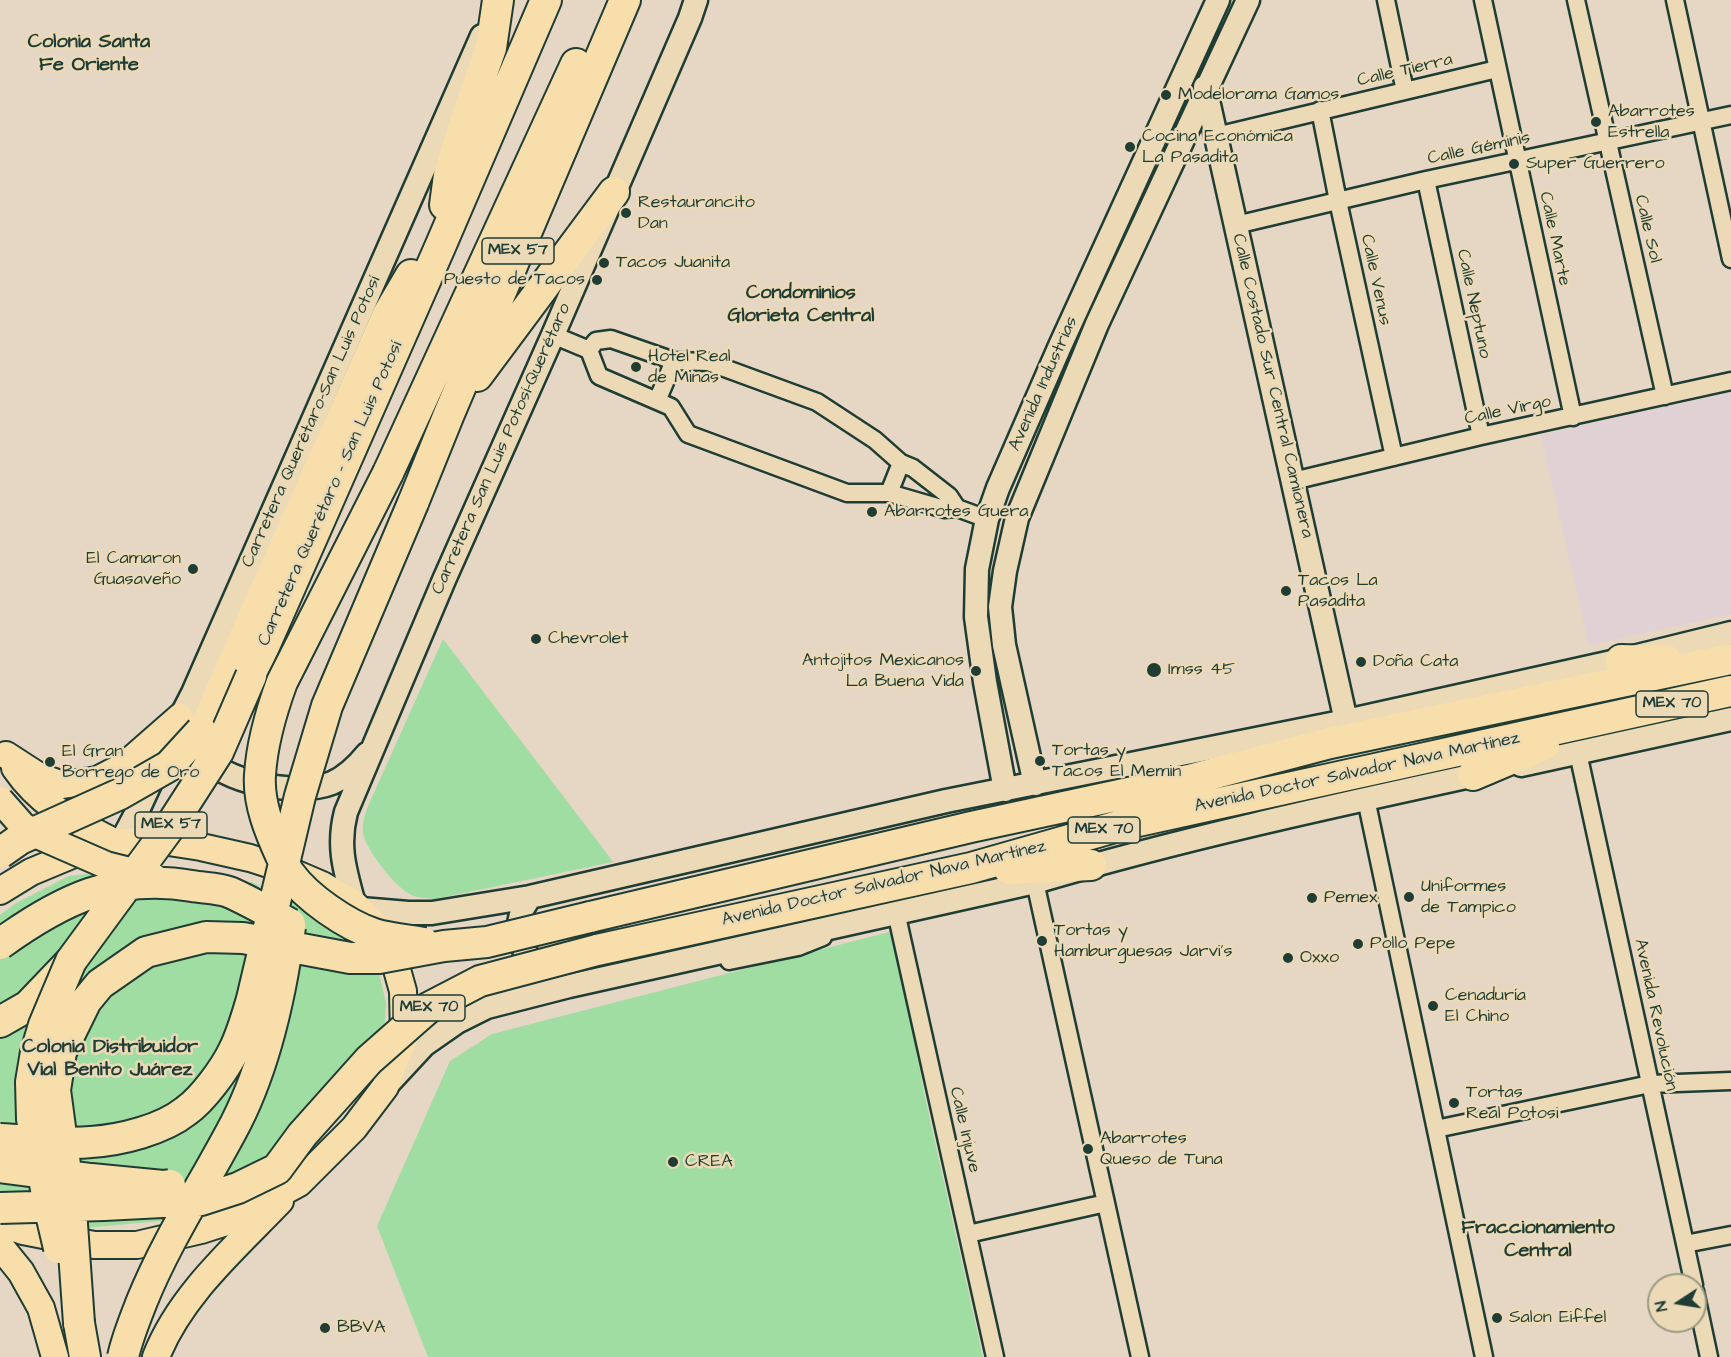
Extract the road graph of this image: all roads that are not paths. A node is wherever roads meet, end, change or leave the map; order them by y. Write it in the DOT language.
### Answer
graph roads {
  1 [pos="498,0"];
  2 [pos="546,0"];
  3 [pos="606,0"];
  4 [pos="625,0"];
  5 [pos="696,0"];
  6 [pos="1248,0"];
  7 [pos="1386,0"];
  8 [pos="1483,0"];
  9 [pos="1576,0"];
  10 [pos="1675,0"];
  11 [pos="1215,7"];
  12 [pos="1236,26"];
  13 [pos="1196,50"];
  14 [pos="1497,69"];
  15 [pos="1206,91"];
  16 [pos="1405,91"];
  17 [pos="1320,110"];
  18 [pos="1731,115"];
  19 [pos="1700,122"];
  20 [pos="1216,136"];
  21 [pos="1607,142"];
  22 [pos="1517,162"];
  23 [pos="1425,180"];
  24 [pos="614,192"];
  25 [pos="1338,201"];
  26 [pos="1236,225"];
  27 [pos="438,251"];
  28 [pos="1731,259"];
  29 [pos="1070,327"];
  30 [pos="553,335"];
  31 [pos="589,350"];
  32 [pos="674,362"];
  33 [pos="1731,381"];
  34 [pos="1067,395"];
  35 [pos="1665,396"];
  36 [pos="657,401"];
  37 [pos="449,414"];
  38 [pos="1573,417"];
  39 [pos="1481,436"];
  40 [pos="1394,457"];
  41 [pos="901,463"];
  42 [pos="1293,481"];
  43 [pos="889,493"];
  44 [pos="957,508"];
  45 [pos="987,519"];
  46 [pos="1731,633"];
  47 [pos="1731,647"];
  48 [pos="1731,659"];
  49 [pos="1621,660"];
  50 [pos="1731,691"];
  51 [pos="193,693"];
  52 [pos="1613,716"];
  53 [pos="1731,719"];
  54 [pos="1346,721"];
  55 [pos="191,724"];
  56 [pos="1295,731"];
  57 [pos="375,744"];
  58 [pos="3,750"];
  59 [pos="1578,753"];
  60 [pos="1473,775"];
  61 [pos="1189,780"];
  62 [pos="1035,784"];
  63 [pos="1005,790"];
  64 [pos="300,796"];
  65 [pos="1366,799"];
  66 [pos="0,800"];
  67 [pos="117,842"];
  68 [pos="0,853"];
  69 [pos="1091,865"];
  70 [pos="970,868"];
  71 [pos="1035,882"];
  72 [pos="180,884"];
  73 [pos="0,891"];
  74 [pos="530,897"];
  75 [pos="357,906"];
  76 [pos="888,913"];
  77 [pos="0,944"];
  78 [pos="444,946"];
  79 [pos="350,958"];
  80 [pos="71,961"];
  81 [pos="570,990"];
  82 [pos="0,1022"];
  83 [pos="1731,1081"];
  84 [pos="1650,1084"];
  85 [pos="386,1087"];
  86 [pos="1436,1129"];
  87 [pos="302,1135"];
  88 [pos="0,1138"];
  89 [pos="0,1167"];
  90 [pos="299,1183"];
  91 [pos="1106,1203"];
  92 [pos="0,1208"];
  93 [pos="0,1223"];
  94 [pos="968,1234"];
  95 [pos="1731,1235"];
  96 [pos="1685,1244"];
  97 [pos="0,1246"];
  98 [pos="1691,1273"];
  99 [pos="79,1323"];
  100 [pos="1704,1333"];
  101 [pos="55,1357"];
  102 [pos="85,1357"];
  103 [pos="123,1357"];
  104 [pos="156,1357"];
  105 [pos="996,1357"];
  106 [pos="1140,1357"];
  107 [pos="1484,1357"];
  108 [pos="1709,1357"];
  1 -- 27 [label="highway"];
  1 -- 51 [label="main road, Carretera Querétaro-San Luis Potosí"];
  2 -- 27 [label="highway, Carretera Querétaro - San Luis Potosí / MEX 57"];
  3 -- 78 [label="highway, bridge"];
  4 -- 37 [label="highway, MEX 57"];
  5 -- 24 [label="main road, Carretera San Luis Potosí-Querétaro"];
  6 -- 12 [label="main road, Avenida Industrias"];
  7 -- 16 [label="street"];
  8 -- 14 [label="street, Calle Marte"];
  9 -- 21 [label="street, Calle Sol"];
  10 -- 19 [label="street"];
  11 -- 12 [label="main road"];
  11 -- 13 [label="main road, Avenida Industrias"];
  12 -- 15 [label="main road, Avenida Industrias"];
  13 -- 15 [label="main road, Calle Costado Sur Central Camionera"];
  13 -- 29 [label="main road, Avenida Industrias"];
  14 -- 16 [label="street, Calle Tierra"];
  14 -- 22 [label="street, Calle Marte"];
  15 -- 20 [label="main road, Calle Costado Sur Central Camionera"];
  15 -- 34 [label="main road, Avenida Industrias"];
  16 -- 17 [label="street, Calle Tierra"];
  17 -- 20 [label="street, Calle Tierra"];
  17 -- 25 [label="street, Calle Venus"];
  18 -- 19 [label="street, Calle Géminis"];
  19 -- 21 [label="street, Calle Géminis"];
  19 -- 28 [label="street"];
  20 -- 26 [label="main road, Calle Costado Sur Central Camionera"];
  21 -- 22 [label="street, Calle Géminis"];
  21 -- 35 [label="street, Calle Sol"];
  22 -- 23 [label="street, Calle Géminis"];
  22 -- 38 [label="street, Calle Marte"];
  23 -- 25 [label="street, Calle Géminis"];
  23 -- 39 [label="street, Calle Neptuno"];
  24 -- 30 [label="main road, Carretera San Luis Potosí-Querétaro"];
  24 -- 37 [label="highway"];
  25 -- 26 [label="street, Calle Géminis"];
  25 -- 40 [label="street, Calle Venus"];
  26 -- 42 [label="main road, Calle Costado Sur Central Camionera"];
  27 -- 55 [label="highway"];
  27 -- 80 [label="highway, Carretera Querétaro - San Luis Potosí / MEX 57, bridge"];
  29 -- 34 [label="main road"];
  29 -- 45 [label="main road, Avenida Industrias"];
  30 -- 31 [label="street"];
  30 -- 57 [label="main road, Carretera San Luis Potosí-Querétaro"];
  31 -- 32 [label="street"];
  31 -- 36 [label="street"];
  32 -- 36 [label="street"];
  32 -- 41 [label="street"];
  33 -- 35 [label="street, Calle Virgo"];
  34 -- 62 [label="main road, Avenida Industrias"];
  35 -- 38 [label="street, Calle Virgo"];
  36 -- 43 [label="street"];
  37 -- 64 [label="highway, MEX 57, bridge"];
  38 -- 39 [label="street, Calle Virgo"];
  39 -- 40 [label="street, Calle Virgo"];
  40 -- 42 [label="street, Calle Virgo"];
  41 -- 43 [label="street"];
  41 -- 44 [label="street"];
  42 -- 54 [label="main road, Calle Costado Sur Central Camionera"];
  43 -- 44 [label="street"];
  44 -- 45 [label="street"];
  45 -- 63 [label="main road, Avenida Industrias"];
  46 -- 49 [label="main road"];
  47 -- 49 [label="highway"];
  48 -- 61 [label="highway, Avenida Doctor Salvador Nava Martínez / MEX 70"];
  49 -- 54 [label="main road"];
  50 -- 52 [label="highway, Avenida Doctor Salvador Nava Martínez / MEX 70"];
  51 -- 55 [label="main road, Carretera Querétaro-San Luis Potosí"];
  51 -- 57 [label="main road"];
  52 -- 60 [label="highway"];
  52 -- 70 [label="highway, Avenida Doctor Salvador Nava Martínez / MEX 70"];
  53 -- 59 [label="main road, Avenida Doctor Salvador Nava Martínez"];
  54 -- 56 [label="main road"];
  55 -- 58 [label="main road"];
  55 -- 67 [label="main road, Carretera Querétaro-San Luis Potosí"];
  55 -- 68 [label="highway, bridge"];
  56 -- 61 [label="highway"];
  56 -- 62 [label="main road"];
  57 -- 75 [label="main road, Carretera San Luis Potosí-Querétaro"];
  58 -- 67 [label="main road"];
  59 -- 60 [label="main road, Avenida Doctor Salvador Nava Martínez"];
  59 -- 84 [label="street, Avenida Revolución"];
  60 -- 65 [label="main road, Avenida Doctor Salvador Nava Martínez"];
  61 -- 78 [label="highway, Avenida Doctor Salvador Nava Martínez / MEX 70, bridge"];
  62 -- 63 [label="main road"];
  63 -- 74 [label="main road"];
  64 -- 88 [label="highway, bridge"];
  64 -- 103 [label="highway, bridge"];
  65 -- 69 [label="main road, Avenida Doctor Salvador Nava Martínez"];
  65 -- 86 [label="street"];
  66 -- 72 [label="main road, bridge"];
  67 -- 73 [label="main road"];
  67 -- 75 [label="main road"];
  69 -- 70 [label="highway"];
  69 -- 71 [label="main road, Avenida Doctor Salvador Nava Martínez"];
  70 -- 87 [label="highway, Avenida Doctor Salvador Nava Martínez / MEX 70, bridge"];
  71 -- 76 [label="main road, Avenida Doctor Salvador Nava Martínez"];
  71 -- 91 [label="street"];
  72 -- 77 [label="highway, bridge"];
  72 -- 79 [label="highway, bridge"];
  74 -- 75 [label="main road"];
  74 -- 81 [label="main road"];
  75 -- 85 [label="main road"];
  76 -- 81 [label="main road, Avenida Doctor Salvador Nava Martínez"];
  76 -- 94 [label="street, Calle Injuve"];
  78 -- 79 [label="highway, Avenida Doctor Salvador Nava Martínez / MEX 70, bridge"];
  79 -- 99 [label="highway, Avenida Doctor Salvador Nava Martínez, bridge"];
  80 -- 82 [label="highway"];
  80 -- 99 [label="highway, bridge"];
  81 -- 85 [label="main road, Avenida Doctor Salvador Nava Martínez"];
  83 -- 84 [label="street"];
  84 -- 86 [label="street"];
  84 -- 96 [label="street, Avenida Revolución"];
  85 -- 90 [label="main road"];
  86 -- 107 [label="street"];
  87 -- 89 [label="highway, bridge"];
  87 -- 92 [label="highway, bridge"];
  90 -- 93 [label="main road"];
  90 -- 104 [label="main road"];
  91 -- 94 [label="street"];
  91 -- 106 [label="street"];
  94 -- 105 [label="street, Calle Injuve"];
  95 -- 96 [label="street"];
  96 -- 98 [label="street, Avenida Revolución"];
  97 -- 101 [label="main road"];
  99 -- 102 [label="highway"];
  100 -- 108 [label="street"];
}
